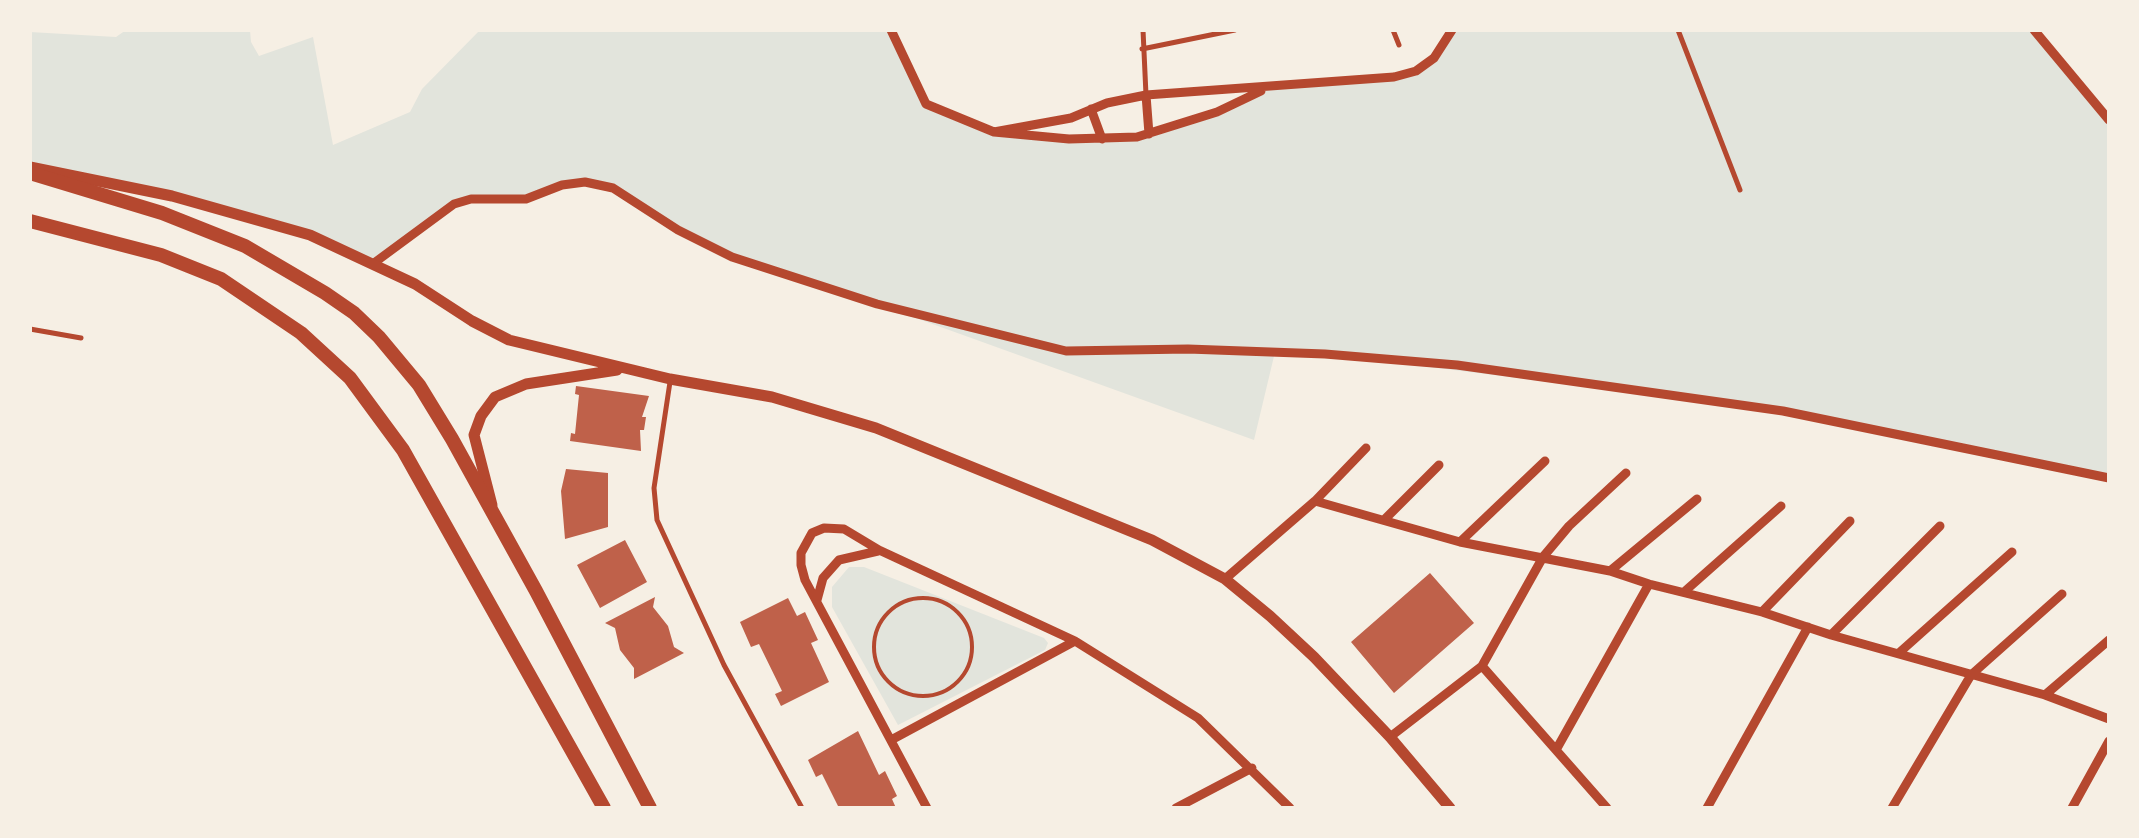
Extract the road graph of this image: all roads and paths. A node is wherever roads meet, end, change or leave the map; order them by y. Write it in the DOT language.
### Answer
graph roads {
  1 [pos="891,30"];
  2 [pos="1144,30"];
  3 [pos="1235,30"];
  4 [pos="1393,30"];
  5 [pos="1452,30"];
  6 [pos="1678,30"];
  7 [pos="2034,30"];
  8 [pos="1398,45"];
  9 [pos="1142,49"];
  10 [pos="1266,89"];
  11 [pos="1146,95"];
  12 [pos="1091,110"];
  13 [pos="2109,120"];
  14 [pos="994,132"];
  15 [pos="1150,134"];
  16 [pos="1102,139"];
  17 [pos="30,170"];
  18 [pos="1740,190"];
  19 [pos="30,221"];
  20 [pos="374,263"];
  21 [pos="31,330"];
  22 [pos="82,338"];
  23 [pos="30,342"];
  24 [pos="626,369"];
  25 [pos="670,379"];
  26 [pos="1366,448"];
  27 [pos="1545,461"];
  28 [pos="1439,465"];
  29 [pos="1626,473"];
  30 [pos="2109,478"];
  31 [pos="1698,499"];
  32 [pos="1315,501"];
  33 [pos="1781,506"];
  34 [pos="495,514"];
  35 [pos="1384,519"];
  36 [pos="1850,521"];
  37 [pos="1940,526"];
  38 [pos="1460,542"];
  39 [pos="879,550"];
  40 [pos="2012,552"];
  41 [pos="1543,557"];
  42 [pos="1610,571"];
  43 [pos="1226,579"];
  44 [pos="1650,584"];
  45 [pos="1684,592"];
  46 [pos="2062,594"];
  47 [pos="817,600"];
  48 [pos="1762,612"];
  49 [pos="1808,628"];
  50 [pos="1831,635"];
  51 [pos="2109,640"];
  52 [pos="1076,641"];
  53 [pos="1900,652"];
  54 [pos="1482,666"];
  55 [pos="1971,675"];
  56 [pos="2045,695"];
  57 [pos="931,696"];
  58 [pos="2109,719"];
  59 [pos="1390,737"];
  60 [pos="892,739"];
  61 [pos="2109,741"];
  62 [pos="1556,750"];
  63 [pos="1252,768"];
  64 [pos="604,808"];
  65 [pos="650,808"];
  66 [pos="802,808"];
  67 [pos="927,808"];
  68 [pos="1176,808"];
  69 [pos="1290,808"];
  70 [pos="1450,808"];
  71 [pos="1607,808"];
  72 [pos="1706,808"];
  73 [pos="1892,808"];
  74 [pos="2072,808"];
  1 -- 14 [label="street"];
  2 -- 9 [label="lane"];
  3 -- 9 [label="lane"];
  4 -- 8 [label="lane"];
  5 -- 10 [label="street"];
  6 -- 18 [label="lane"];
  7 -- 13 [label="street"];
  9 -- 11 [label="lane"];
  10 -- 11 [label="street"];
  10 -- 15 [label="street"];
  11 -- 12 [label="street"];
  11 -- 15 [label="street"];
  12 -- 14 [label="street"];
  12 -- 16 [label="street"];
  14 -- 16 [label="street"];
  15 -- 16 [label="street"];
  17 -- 20 [label="street"];
  17 -- 34 [label="main road"];
  19 -- 64 [label="main road"];
  20 -- 24 [label="street"];
  20 -- 30 [label="street"];
  21 -- 22 [label="lane"];
  21 -- 23 [label="lane"];
  24 -- 25 [label="street"];
  24 -- 34 [label="street"];
  25 -- 43 [label="street"];
  25 -- 66 [label="lane"];
  26 -- 32 [label="street"];
  27 -- 38 [label="street"];
  28 -- 35 [label="street"];
  29 -- 41 [label="street"];
  31 -- 42 [label="street"];
  32 -- 35 [label="street"];
  32 -- 43 [label="street"];
  33 -- 45 [label="street"];
  34 -- 65 [label="main road"];
  35 -- 38 [label="street"];
  36 -- 48 [label="street"];
  37 -- 50 [label="street"];
  38 -- 41 [label="street"];
  39 -- 47 [label="street"];
  39 -- 47 [label="street"];
  39 -- 52 [label="street"];
  40 -- 53 [label="street"];
  41 -- 42 [label="street"];
  41 -- 54 [label="street"];
  42 -- 44 [label="street"];
  43 -- 59 [label="street"];
  44 -- 45 [label="street"];
  44 -- 62 [label="street"];
  45 -- 48 [label="street"];
  46 -- 55 [label="street"];
  47 -- 60 [label="street"];
  48 -- 49 [label="street"];
  49 -- 50 [label="street"];
  49 -- 72 [label="street"];
  50 -- 53 [label="street"];
  51 -- 56 [label="street"];
  52 -- 60 [label="street"];
  52 -- 63 [label="street"];
  53 -- 55 [label="street"];
  54 -- 59 [label="street"];
  54 -- 62 [label="street"];
  55 -- 56 [label="street"];
  55 -- 73 [label="street"];
  56 -- 58 [label="street"];
  57 -- 57 [label="path"];
  59 -- 70 [label="street"];
  60 -- 67 [label="street"];
  61 -- 74 [label="street"];
  62 -- 71 [label="street"];
  63 -- 68 [label="street"];
  63 -- 69 [label="street"];
}
